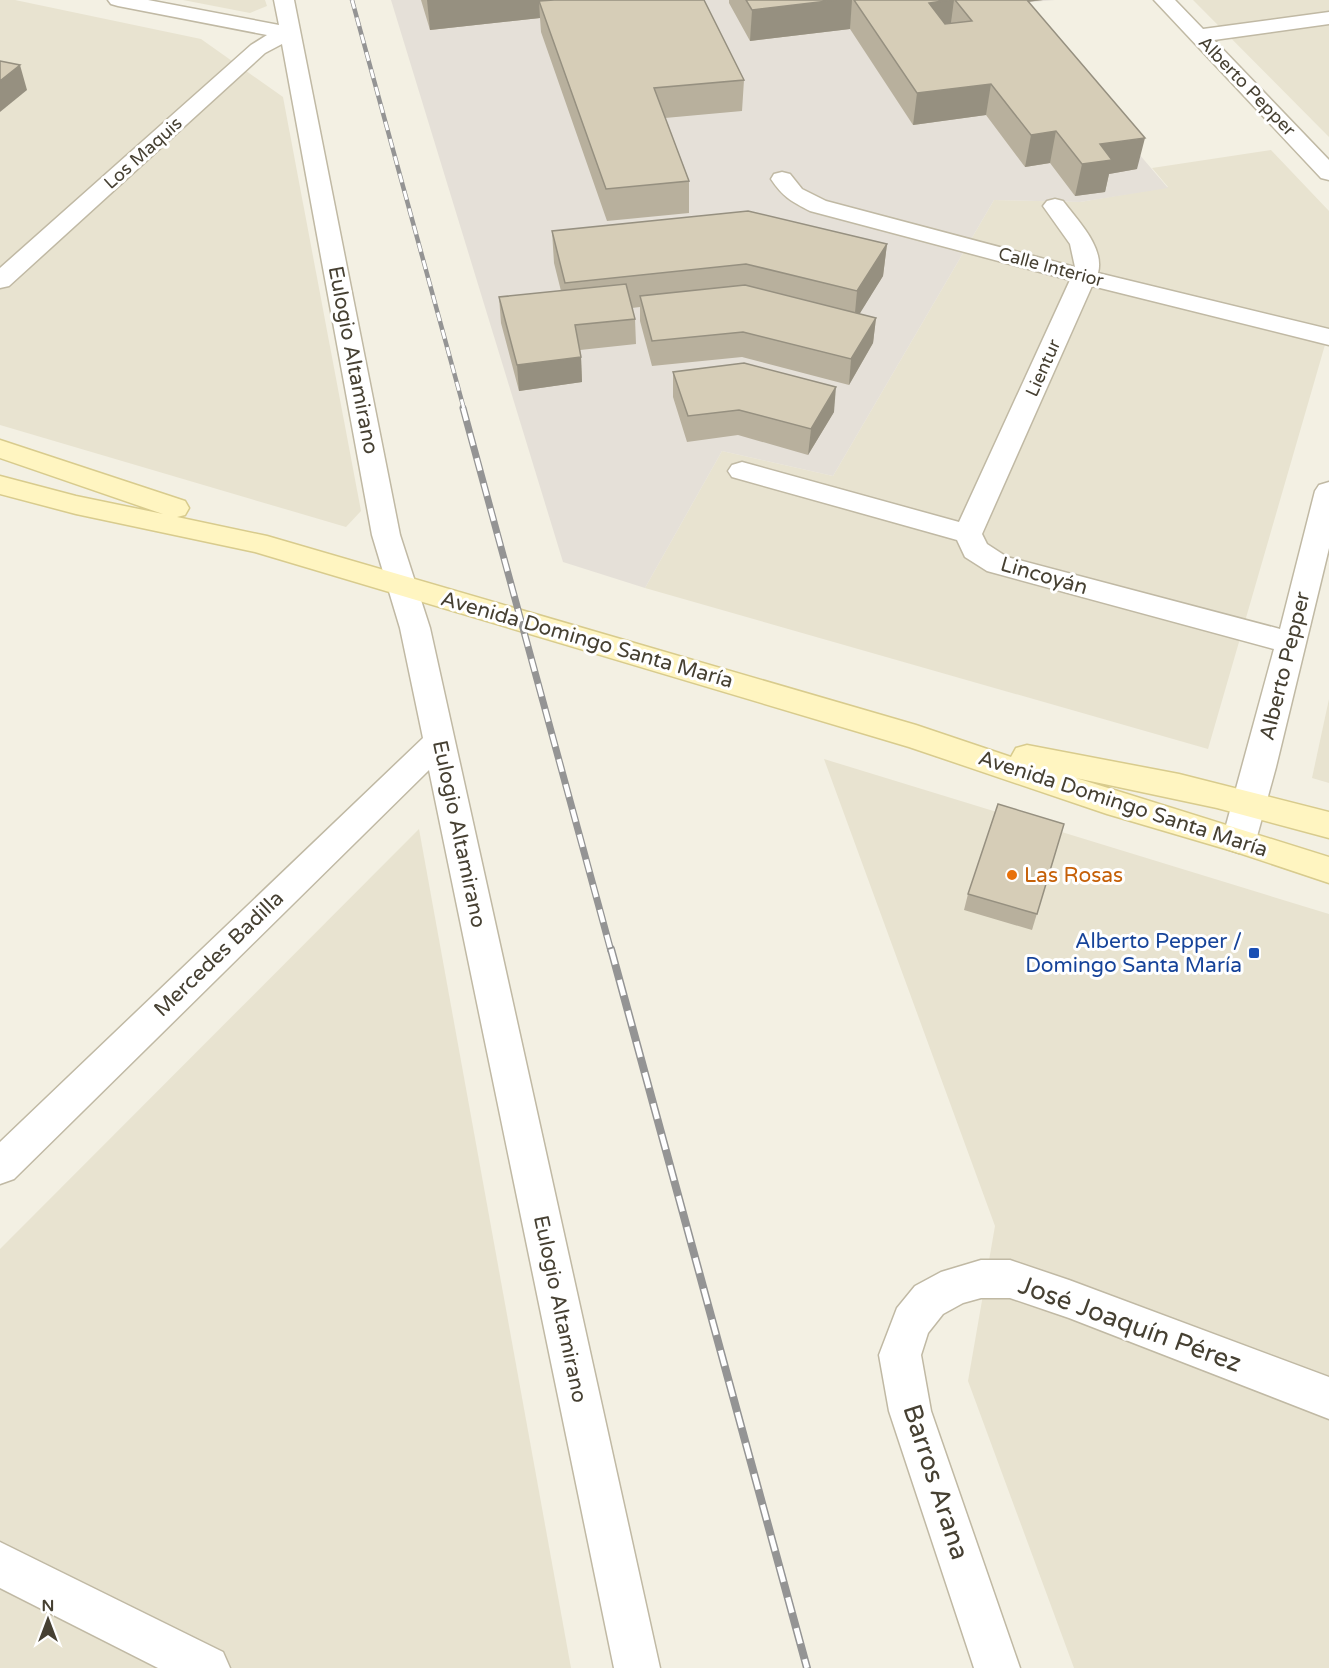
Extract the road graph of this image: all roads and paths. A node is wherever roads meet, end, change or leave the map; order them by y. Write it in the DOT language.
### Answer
graph roads {
  1 [pos="118,0"];
  2 [pos="284,0"];
  3 [pos="1164,0"];
  4 [pos="1329,18"];
  5 [pos="291,34"];
  6 [pos="1199,36"];
  7 [pos="1329,173"];
  8 [pos="782,179"];
  9 [pos="1055,206"];
  10 [pos="1085,277"];
  11 [pos="0,282"];
  12 [pos="1329,337"];
  13 [pos="0,449"];
  14 [pos="742,471"];
  15 [pos="0,485"];
  16 [pos="1329,491"];
  17 [pos="968,534"];
  18 [pos="257,543"];
  19 [pos="402,586"];
  20 [pos="1291,643"];
  21 [pos="916,737"];
  22 [pos="439,741"];
  23 [pos="1251,802"];
  24 [pos="1329,825"];
  25 [pos="1239,840"];
  26 [pos="1329,870"];
  27 [pos="0,1167"];
  28 [pos="929,1300"];
  29 [pos="1329,1398"];
  30 [pos="0,1564"];
  31 [pos="207,1668"];
  32 [pos="637,1668"];
  33 [pos="998,1668"];
  1 -- 5 [label="street"];
  2 -- 5 [label="street, Eulogio Altamirano"];
  3 -- 6 [label="street, Alberto Pepper"];
  4 -- 6 [label="street"];
  5 -- 11 [label="street, Los Maquis"];
  5 -- 19 [label="street, Eulogio Altamirano"];
  6 -- 7 [label="street, Alberto Pepper"];
  8 -- 10 [label="street, Calle Interior"];
  9 -- 10 [label="street, Lientur"];
  10 -- 12 [label="street, Calle Interior"];
  10 -- 17 [label="street, Lientur"];
  13 -- 18 [label="main road, Avenida Domingo Santa María"];
  14 -- 17 [label="street"];
  15 -- 18 [label="main road, Avenida Domingo Santa María"];
  16 -- 20 [label="street, Alberto Pepper"];
  17 -- 20 [label="street, Lincoyán"];
  18 -- 19 [label="main road, Avenida Domingo Santa María"];
  19 -- 21 [label="main road, Avenida Domingo Santa María"];
  19 -- 22 [label="street, Eulogio Altamirano"];
  20 -- 23 [label="street, Alberto Pepper"];
  21 -- 23 [label="main road, Avenida Domingo Santa María"];
  21 -- 25 [label="main road, Avenida Domingo Santa María"];
  22 -- 27 [label="street, Mercedes Badilla"];
  22 -- 32 [label="street, Eulogio Altamirano"];
  23 -- 24 [label="main road, Avenida Domingo Santa María"];
  23 -- 25 [label="street, Alberto Pepper"];
  25 -- 26 [label="main road, Avenida Domingo Santa María"];
  28 -- 29 [label="street, José Joaquín Pérez"];
  28 -- 33 [label="street, Barros Arana"];
  30 -- 31 [label="street"];
}
